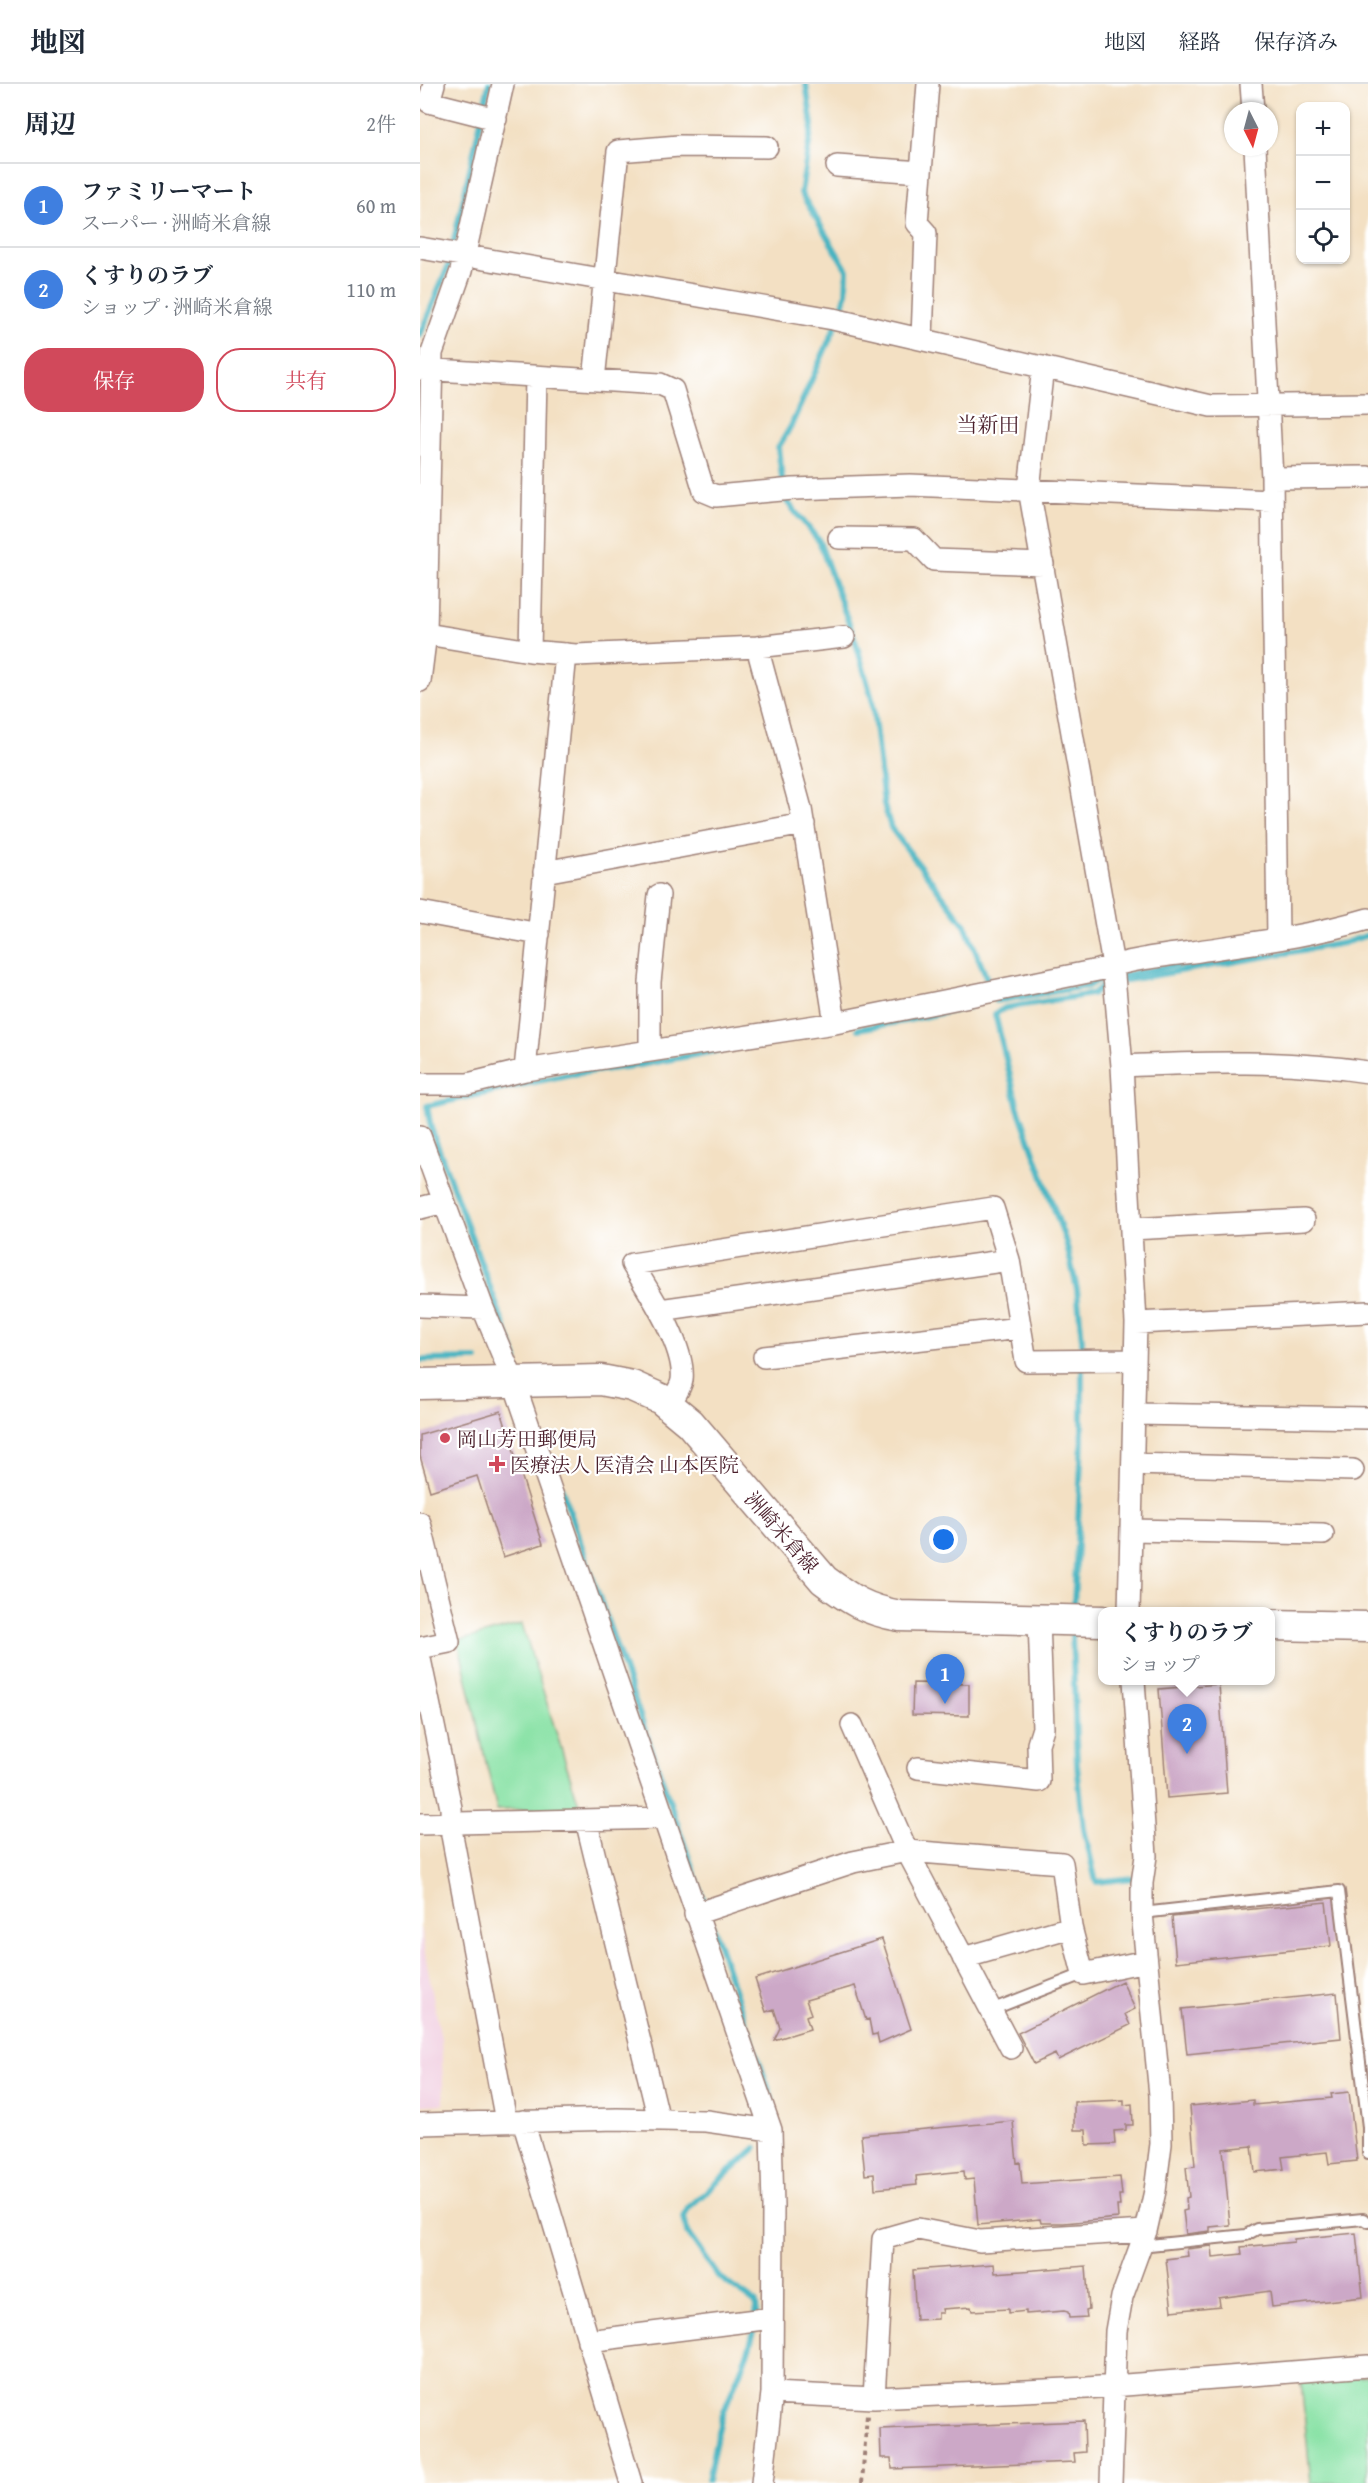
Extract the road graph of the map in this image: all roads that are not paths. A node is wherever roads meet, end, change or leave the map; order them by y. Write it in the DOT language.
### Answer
graph roads {
  1 [pos="434,84"];
  2 [pos="504,84"];
  3 [pos="928,84"];
  4 [pos="1251,84"];
  5 [pos="1252,102"];
  6 [pos="486,117"];
  7 [pos="768,147"];
  8 [pos="1255,156"];
  9 [pos="837,166"];
  10 [pos="921,172"];
  11 [pos="420,248"];
  12 [pos="454,254"];
  13 [pos="603,280"];
  14 [pos="922,338"];
  15 [pos="1043,367"];
  16 [pos="426,370"];
  17 [pos="536,377"];
  18 [pos="594,380"];
  19 [pos="420,389"];
  20 [pos="1368,404"];
  21 [pos="1268,406"];
  22 [pos="1368,477"];
  23 [pos="1272,478"];
  24 [pos="1029,489"];
  25 [pos="1272,501"];
  26 [pos="839,538"];
  27 [pos="1043,564"];
  28 [pos="424,637"];
  29 [pos="844,637"];
  30 [pos="530,651"];
  31 [pos="758,652"];
  32 [pos="566,659"];
  33 [pos="420,681"];
  34 [pos="804,824"];
  35 [pos="544,872"];
  36 [pos="659,895"];
  37 [pos="420,912"];
  38 [pos="1368,919"];
  39 [pos="539,934"];
  40 [pos="1278,939"];
  41 [pos="1114,974"];
  42 [pos="835,1023"];
  43 [pos="650,1051"];
  44 [pos="1122,1066"];
  45 [pos="525,1070"];
  46 [pos="1368,1071"];
  47 [pos="420,1084"];
  48 [pos="420,1136"];
  49 [pos="444,1202"];
  50 [pos="420,1208"];
  51 [pos="1304,1220"];
  52 [pos="1131,1229"];
  53 [pos="1009,1260"];
  54 [pos="420,1306"];
  55 [pos="483,1308"];
  56 [pos="660,1310"];
  57 [pos="1368,1312"];
  58 [pos="1136,1323"];
  59 [pos="1020,1328"];
  60 [pos="764,1357"];
  61 [pos="1135,1360"];
  62 [pos="508,1369"];
  63 [pos="420,1384"];
  64 [pos="669,1405"];
  65 [pos="1134,1414"];
  66 [pos="1368,1418"];
  67 [pos="1132,1464"];
  68 [pos="1353,1470"];
  69 [pos="420,1523"];
  70 [pos="1131,1530"];
  71 [pos="1323,1534"];
  72 [pos="1129,1607"];
  73 [pos="1039,1621"];
  74 [pos="1098,1622"];
  75 [pos="1275,1625"];
  76 [pos="1368,1627"];
  77 [pos="420,1648"];
  78 [pos="420,1659"];
  79 [pos="1134,1685"];
  80 [pos="852,1725"];
  81 [pos="918,1768"];
  82 [pos="662,1818"];
  83 [pos="586,1820"];
  84 [pos="452,1823"];
  85 [pos="420,1824"];
  86 [pos="907,1851"];
  87 [pos="703,1912"];
  88 [pos="1142,1913"];
  89 [pos="1071,1927"];
  90 [pos="963,1958"];
  91 [pos="1146,1961"];
  92 [pos="1083,1974"];
  93 [pos="991,2010"];
  94 [pos="1011,2048"];
  95 [pos="658,2120"];
  96 [pos="515,2121"];
  97 [pos="420,2124"];
  98 [pos="771,2130"];
  99 [pos="1368,2153"];
  100 [pos="1368,2222"];
  101 [pos="1143,2238"];
  102 [pos="762,2319"];
  103 [pos="588,2341"];
  104 [pos="1368,2366"];
  105 [pos="1114,2386"];
  106 [pos="772,2393"];
  107 [pos="871,2398"];
  108 [pos="631,2483"];
  109 [pos="762,2483"];
  110 [pos="1111,2483"];
  1 -- 6 [label="street"];
  2 -- 6 [label="street"];
  3 -- 10 [label="street"];
  4 -- 5 [label="street"];
  6 -- 12 [label="street"];
  7 -- 13 [label="street"];
  8 -- 21 [label="street"];
  9 -- 10 [label="street"];
  10 -- 14 [label="street"];
  11 -- 12 [label="street"];
  12 -- 13 [label="street"];
  12 -- 16 [label="street"];
  13 -- 14 [label="street"];
  13 -- 18 [label="street"];
  14 -- 15 [label="street"];
  15 -- 21 [label="street"];
  15 -- 24 [label="street"];
  16 -- 17 [label="street"];
  16 -- 19 [label="street"];
  16 -- 28 [label="street"];
  17 -- 18 [label="street"];
  17 -- 30 [label="street"];
  18 -- 24 [label="street"];
  20 -- 21 [label="street"];
  21 -- 23 [label="street"];
  22 -- 23 [label="street"];
  23 -- 25 [label="street"];
  24 -- 25 [label="street"];
  24 -- 27 [label="street"];
  25 -- 40 [label="street"];
  26 -- 27 [label="street"];
  27 -- 41 [label="street"];
  28 -- 30 [label="street"];
  28 -- 33 [label="street"];
  29 -- 31 [label="street"];
  30 -- 32 [label="street"];
  31 -- 32 [label="street"];
  31 -- 34 [label="street"];
  32 -- 35 [label="street"];
  34 -- 35 [label="street"];
  34 -- 42 [label="street"];
  35 -- 39 [label="street"];
  36 -- 43 [label="street"];
  37 -- 39 [label="street"];
  38 -- 40 [label="street"];
  39 -- 45 [label="street"];
  40 -- 41 [label="street"];
  41 -- 42 [label="street"];
  41 -- 44 [label="street"];
  42 -- 43 [label="street"];
  43 -- 45 [label="street"];
  44 -- 46 [label="street"];
  44 -- 52 [label="street"];
  45 -- 47 [label="street"];
  48 -- 49 [label="street"];
  49 -- 50 [label="street"];
  49 -- 55 [label="street"];
  51 -- 52 [label="street"];
  52 -- 58 [label="street"];
  53 -- 56 [label="street"];
  53 -- 56 [label="street"];
  53 -- 59 [label="street"];
  54 -- 55 [label="street"];
  55 -- 62 [label="street"];
  56 -- 64 [label="street"];
  57 -- 58 [label="street"];
  58 -- 61 [label="street"];
  59 -- 60 [label="street"];
  59 -- 61 [label="street"];
  61 -- 65 [label="street"];
  62 -- 63 [label="main road, 洲崎米倉線"];
  62 -- 64 [label="main road, 洲崎米倉線"];
  62 -- 82 [label="street"];
  64 -- 73 [label="main road, 洲崎米倉線"];
  65 -- 66 [label="street"];
  65 -- 67 [label="street"];
  67 -- 68 [label="street"];
  67 -- 70 [label="street"];
  69 -- 77 [label="street"];
  70 -- 71 [label="street"];
  70 -- 72 [label="street"];
  73 -- 74 [label="main road, 洲崎米倉線"];
  73 -- 81 [label="street"];
  75 -- 76 [label="main road"];
  78 -- 84 [label="street"];
  79 -- 88 [label="street"];
  80 -- 86 [label="street"];
  82 -- 83 [label="street"];
  82 -- 87 [label="street"];
  83 -- 84 [label="street"];
  83 -- 95 [label="street"];
  84 -- 85 [label="street"];
  84 -- 96 [label="street"];
  86 -- 87 [label="street"];
  86 -- 89 [label="street"];
  86 -- 90 [label="street"];
  87 -- 98 [label="street"];
  88 -- 91 [label="street"];
  88 -- 99 [label="lane"];
  89 -- 90 [label="street"];
  89 -- 92 [label="street"];
  90 -- 93 [label="street"];
  91 -- 92 [label="street"];
  91 -- 101 [label="street"];
  92 -- 93 [label="lane"];
  93 -- 94 [label="street"];
  95 -- 96 [label="street"];
  95 -- 98 [label="street"];
  96 -- 97 [label="street"];
  96 -- 103 [label="street"];
  98 -- 102 [label="street"];
  100 -- 101 [label="lane"];
  101 -- 105 [label="street"];
  101 -- 107 [label="street"];
  102 -- 103 [label="street"];
  102 -- 106 [label="street"];
  103 -- 108 [label="street"];
  104 -- 105 [label="street"];
  105 -- 107 [label="street"];
  105 -- 110 [label="street"];
  106 -- 107 [label="street"];
  106 -- 109 [label="street"];
}
